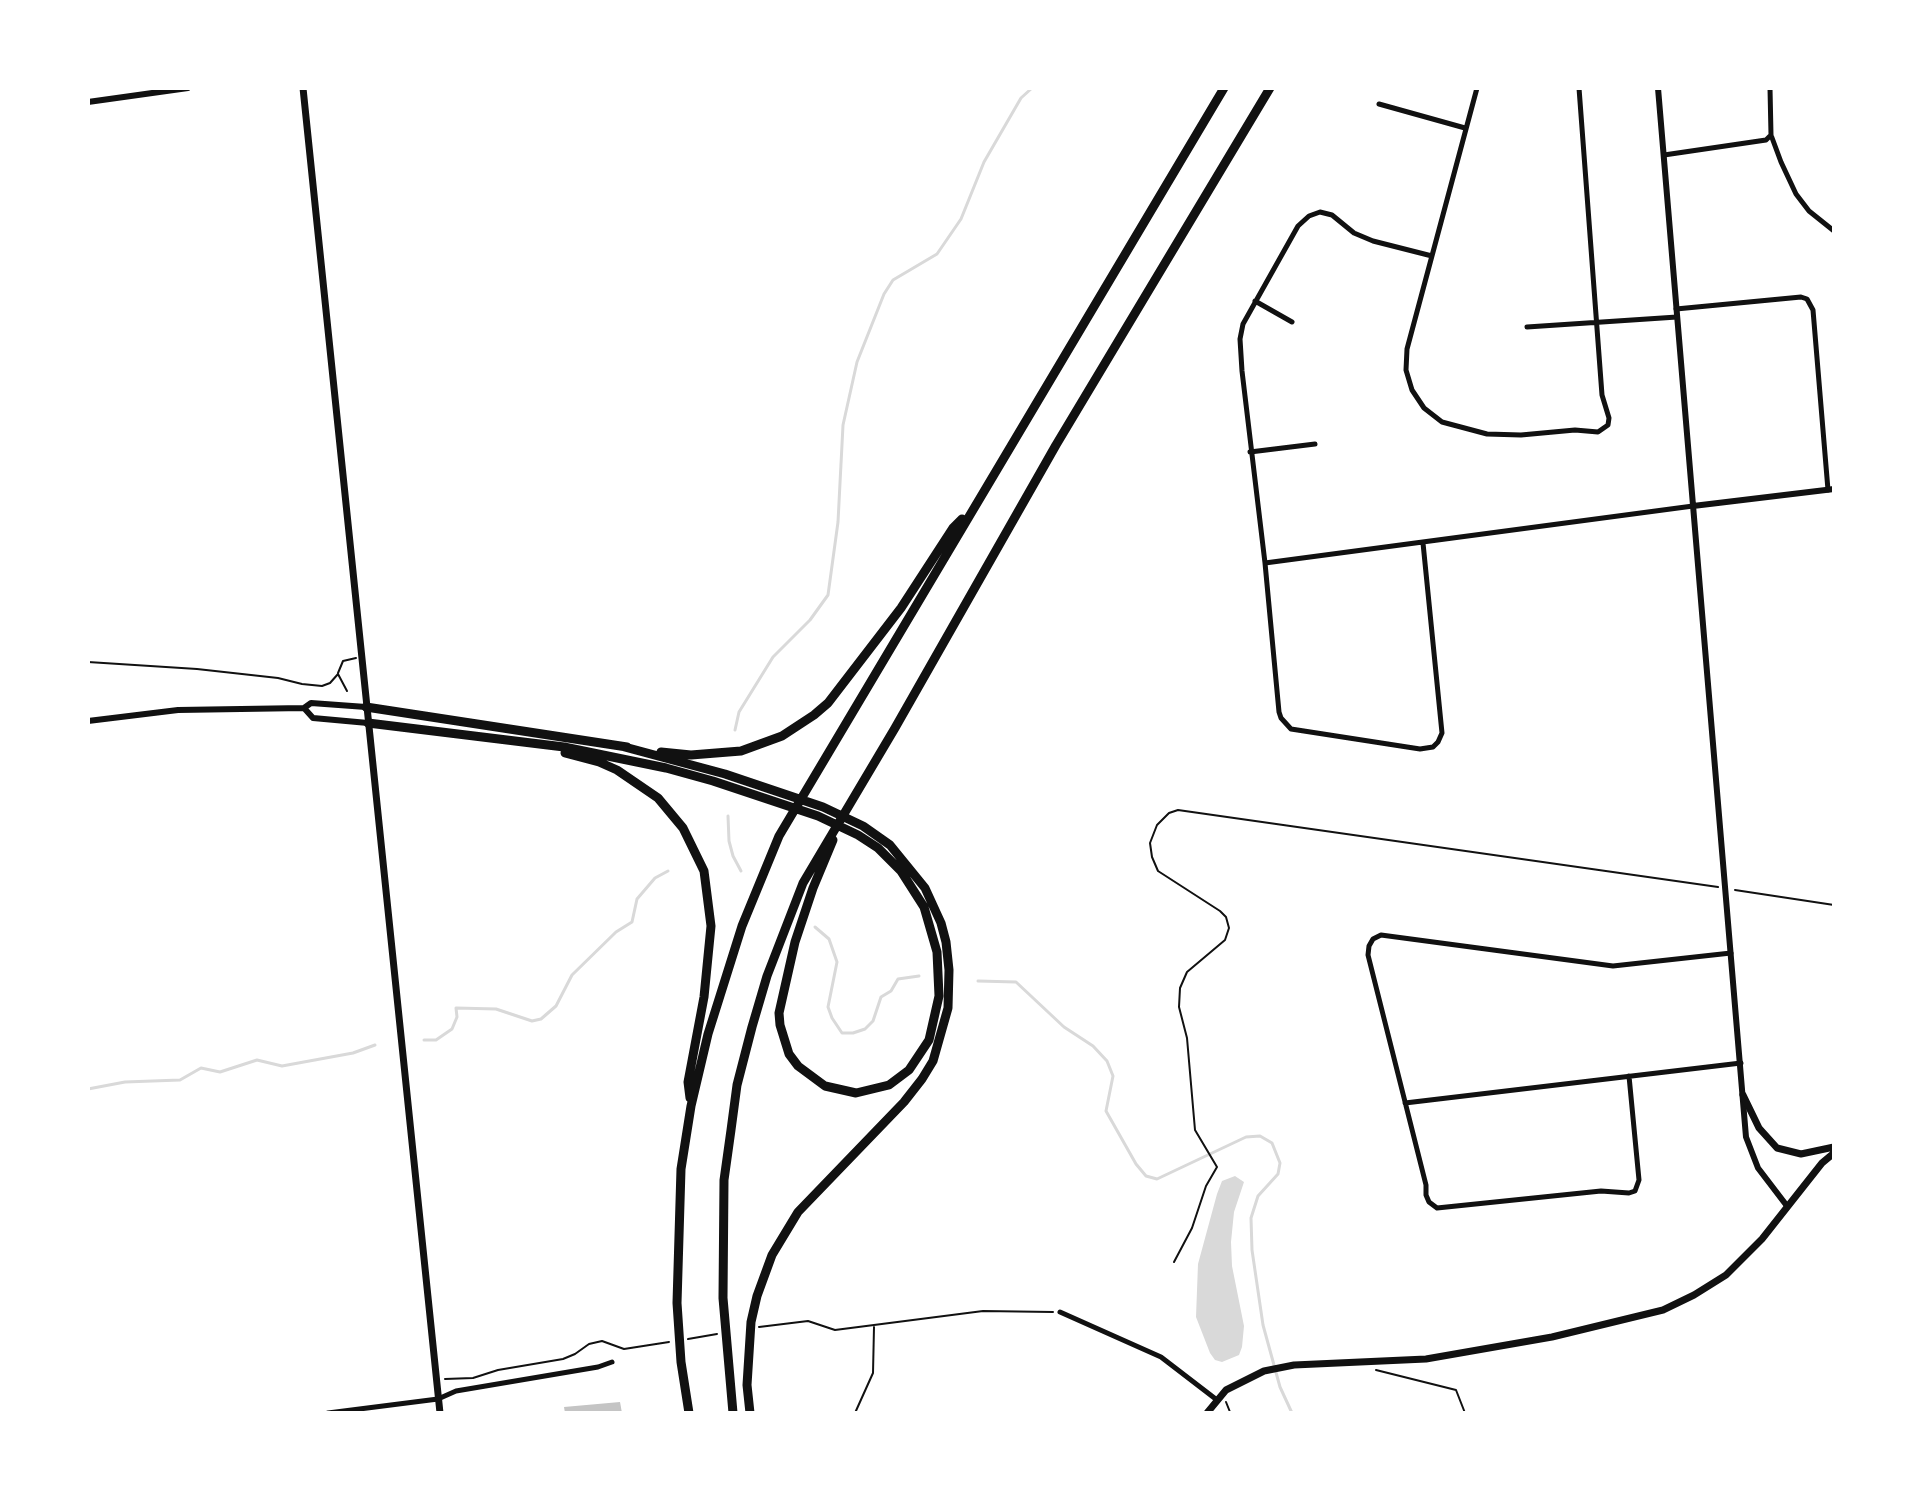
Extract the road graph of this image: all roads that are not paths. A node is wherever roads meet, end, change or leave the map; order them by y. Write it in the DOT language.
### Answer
graph roads {
  1 [pos="188,88"];
  2 [pos="303,88"];
  3 [pos="1224,88"];
  4 [pos="1270,88"];
  5 [pos="1477,88"];
  6 [pos="1579,88"];
  7 [pos="1658,88"];
  8 [pos="1770,88"];
  9 [pos="88,102"];
  10 [pos="1379,104"];
  11 [pos="1465,128"];
  12 [pos="1771,135"];
  13 [pos="1664,155"];
  14 [pos="1834,231"];
  15 [pos="1432,256"];
  16 [pos="1255,301"];
  17 [pos="1676,309"];
  18 [pos="1677,317"];
  19 [pos="1292,322"];
  20 [pos="1597,322"];
  21 [pos="1527,327"];
  22 [pos="1315,444"];
  23 [pos="1250,452"];
  24 [pos="1831,489"];
  25 [pos="1693,506"];
  26 [pos="973,508"];
  27 [pos="1423,543"];
  28 [pos="1265,563"];
  29 [pos="366,707"];
  30 [pos="304,708"];
  31 [pos="88,721"];
  32 [pos="368,723"];
  33 [pos="523,743"];
  34 [pos="621,746"];
  35 [pos="780,797"];
  36 [pos="850,800"];
  37 [pos="861,830"];
  38 [pos="1731,953"];
  39 [pos="1741,1063"];
  40 [pos="1629,1076"];
  41 [pos="1743,1095"];
  42 [pos="1405,1103"];
  43 [pos="691,1106"];
  44 [pos="1834,1150"];
  45 [pos="1787,1206"];
  46 [pos="1060,1312"];
  47 [pos="612,1362"];
  48 [pos="438,1399"];
  49 [pos="1217,1400"];
  50 [pos="328,1413"];
  51 [pos="440,1413"];
  52 [pos="689,1413"];
  53 [pos="733,1413"];
  54 [pos="750,1413"];
  55 [pos="1207,1413"];
  1 -- 9 [label="street"];
  2 -- 29 [label="main road"];
  3 -- 26 [label="highway"];
  4 -- 36 [label="highway"];
  5 -- 11 [label="street"];
  6 -- 20 [label="street"];
  7 -- 13 [label="street"];
  8 -- 12 [label="street"];
  10 -- 11 [label="street"];
  11 -- 15 [label="street"];
  12 -- 13 [label="street"];
  12 -- 14 [label="street"];
  13 -- 17 [label="street"];
  15 -- 16 [label="street"];
  15 -- 20 [label="street"];
  16 -- 19 [label="street"];
  16 -- 23 [label="street"];
  17 -- 18 [label="street"];
  17 -- 24 [label="street"];
  18 -- 20 [label="street"];
  18 -- 25 [label="street"];
  20 -- 21 [label="street"];
  22 -- 23 [label="street"];
  23 -- 28 [label="street"];
  24 -- 25 [label="street"];
  25 -- 27 [label="street"];
  25 -- 38 [label="street"];
  26 -- 34 [label="highway"];
  26 -- 43 [label="highway"];
  27 -- 28 [label="street"];
  27 -- 28 [label="street"];
  29 -- 30 [label="street"];
  29 -- 32 [label="main road"];
  29 -- 34 [label="highway"];
  30 -- 31 [label="street"];
  30 -- 32 [label="street"];
  32 -- 33 [label="highway"];
  32 -- 48 [label="main road"];
  33 -- 35 [label="highway"];
  33 -- 43 [label="highway"];
  34 -- 35 [label="highway"];
  35 -- 37 [label="highway"];
  36 -- 37 [label="highway"];
  36 -- 53 [label="highway"];
  37 -- 54 [label="highway"];
  38 -- 39 [label="street"];
  38 -- 42 [label="street"];
  39 -- 40 [label="street"];
  39 -- 41 [label="street"];
  40 -- 42 [label="street"];
  40 -- 42 [label="street"];
  41 -- 44 [label="main road"];
  41 -- 45 [label="street"];
  43 -- 52 [label="highway"];
  44 -- 45 [label="main road"];
  45 -- 49 [label="main road"];
  46 -- 49 [label="street"];
  47 -- 48 [label="street"];
  48 -- 50 [label="street"];
  48 -- 51 [label="main road"];
  49 -- 55 [label="main road"];
}
